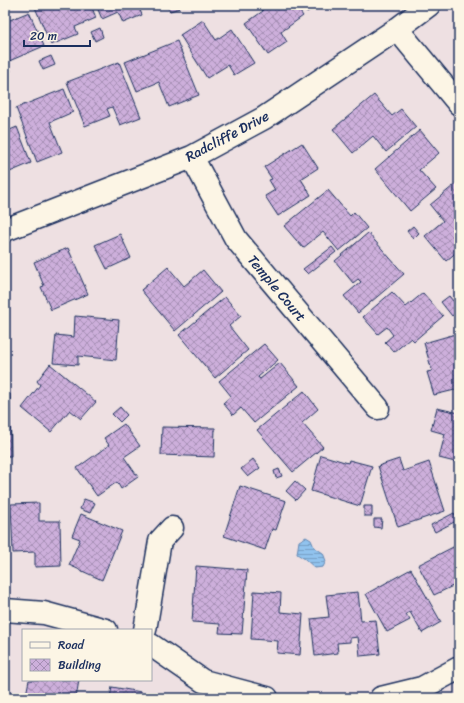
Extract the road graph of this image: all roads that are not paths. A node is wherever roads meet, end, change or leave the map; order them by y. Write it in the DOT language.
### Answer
graph roads {
  1 [pos="429,5"];
  2 [pos="397,29"];
  3 [pos="459,104"];
  4 [pos="192,156"];
  5 [pos="5,230"];
  6 [pos="378,408"];
  7 [pos="172,528"];
  8 [pos="5,610"];
  9 [pos="102,629"];
  10 [pos="145,629"];
  11 [pos="152,646"];
  12 [pos="459,668"];
  13 [pos="267,698"];
  14 [pos="381,698"];
  1 -- 2 [label="street, Radcliffe Drive"];
  2 -- 3 [label="street"];
  2 -- 4 [label="street, Radcliffe Drive"];
  4 -- 5 [label="street, Radcliffe Drive"];
  4 -- 6 [label="street, Temple Court"];
  7 -- 10 [label="street"];
  8 -- 9 [label="street"];
  11 -- 13 [label="street"];
  12 -- 14 [label="street"];
}
